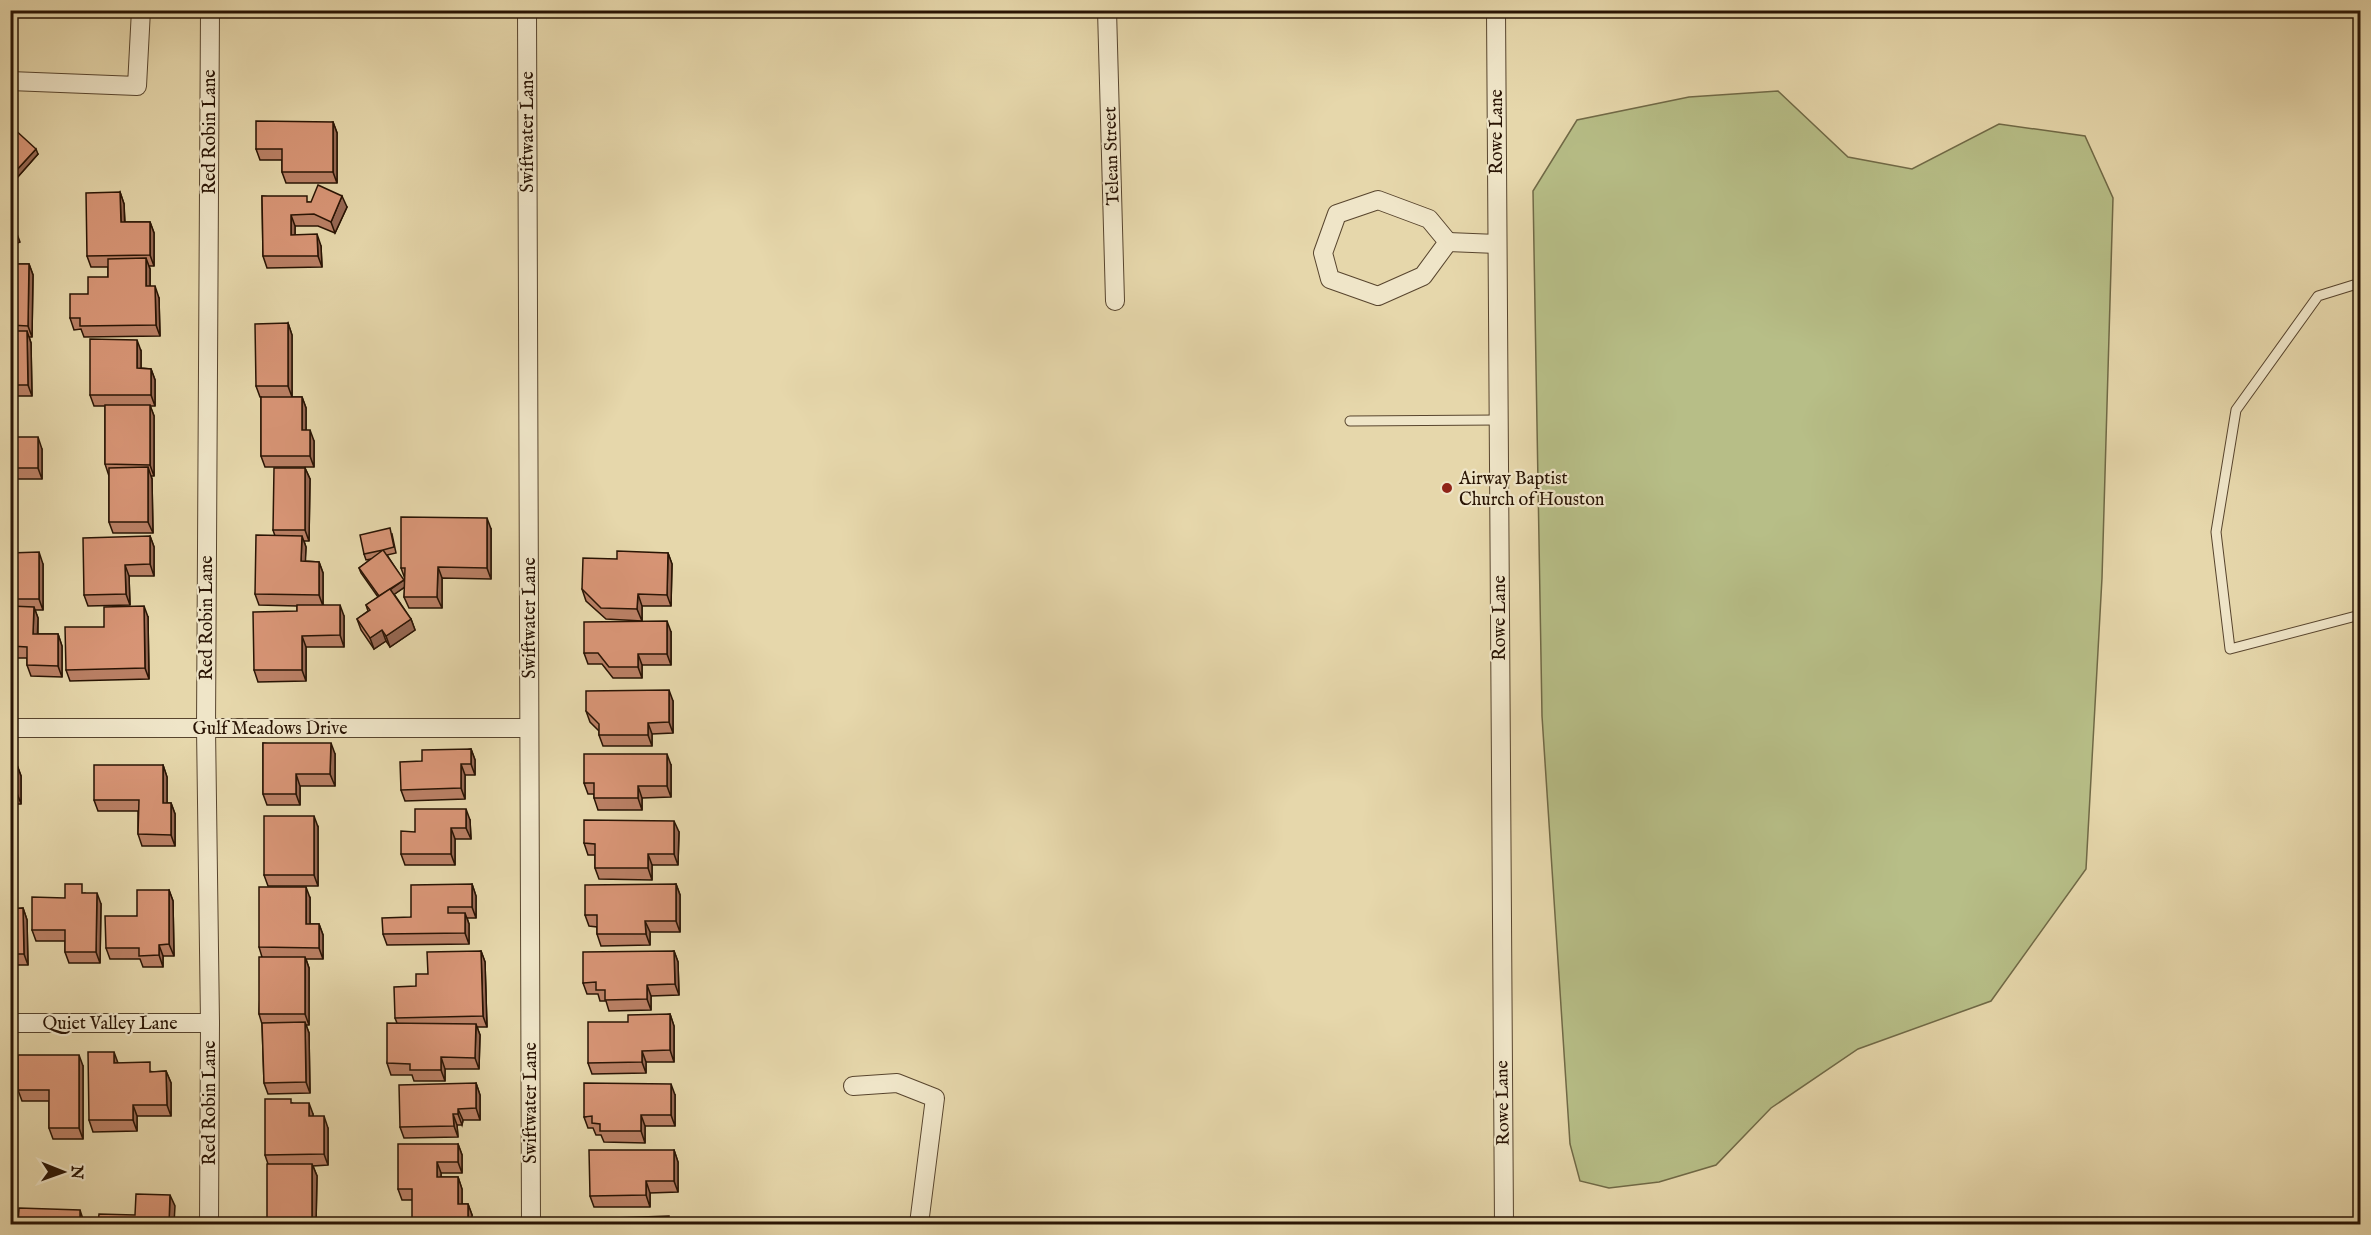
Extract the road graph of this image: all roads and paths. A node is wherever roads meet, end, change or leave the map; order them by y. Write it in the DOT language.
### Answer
graph roads {
  1 [pos="141,10"];
  2 [pos="210,10"];
  3 [pos="527,10"];
  4 [pos="1107,10"];
  5 [pos="1496,10"];
  6 [pos="10,81"];
  7 [pos="1448,242"];
  8 [pos="1497,244"];
  9 [pos="2361,283"];
  10 [pos="1115,302"];
  11 [pos="1350,420"];
  12 [pos="1498,420"];
  13 [pos="2361,615"];
  14 [pos="10,728"];
  15 [pos="206,728"];
  16 [pos="529,728"];
  17 [pos="10,1023"];
  18 [pos="210,1023"];
  19 [pos="853,1086"];
  20 [pos="209,1224"];
  21 [pos="531,1224"];
  22 [pos="919,1224"];
  23 [pos="1504,1224"];
  1 -- 6 [label="street"];
  2 -- 15 [label="street, Red Robin Lane"];
  3 -- 16 [label="street, Swiftwater Lane"];
  4 -- 10 [label="street, Telean Street"];
  5 -- 8 [label="street, Rowe Lane"];
  7 -- 7 [label="street"];
  7 -- 8 [label="street"];
  8 -- 12 [label="street, Rowe Lane"];
  9 -- 13 [label="lane"];
  11 -- 12 [label="lane"];
  12 -- 23 [label="street, Rowe Lane"];
  14 -- 15 [label="street, Gulf Meadows Drive"];
  15 -- 16 [label="street, Gulf Meadows Drive"];
  15 -- 18 [label="street, Red Robin Lane"];
  16 -- 21 [label="street, Swiftwater Lane"];
  17 -- 18 [label="street, Quiet Valley Lane"];
  18 -- 20 [label="street, Red Robin Lane"];
  19 -- 22 [label="street"];
}
